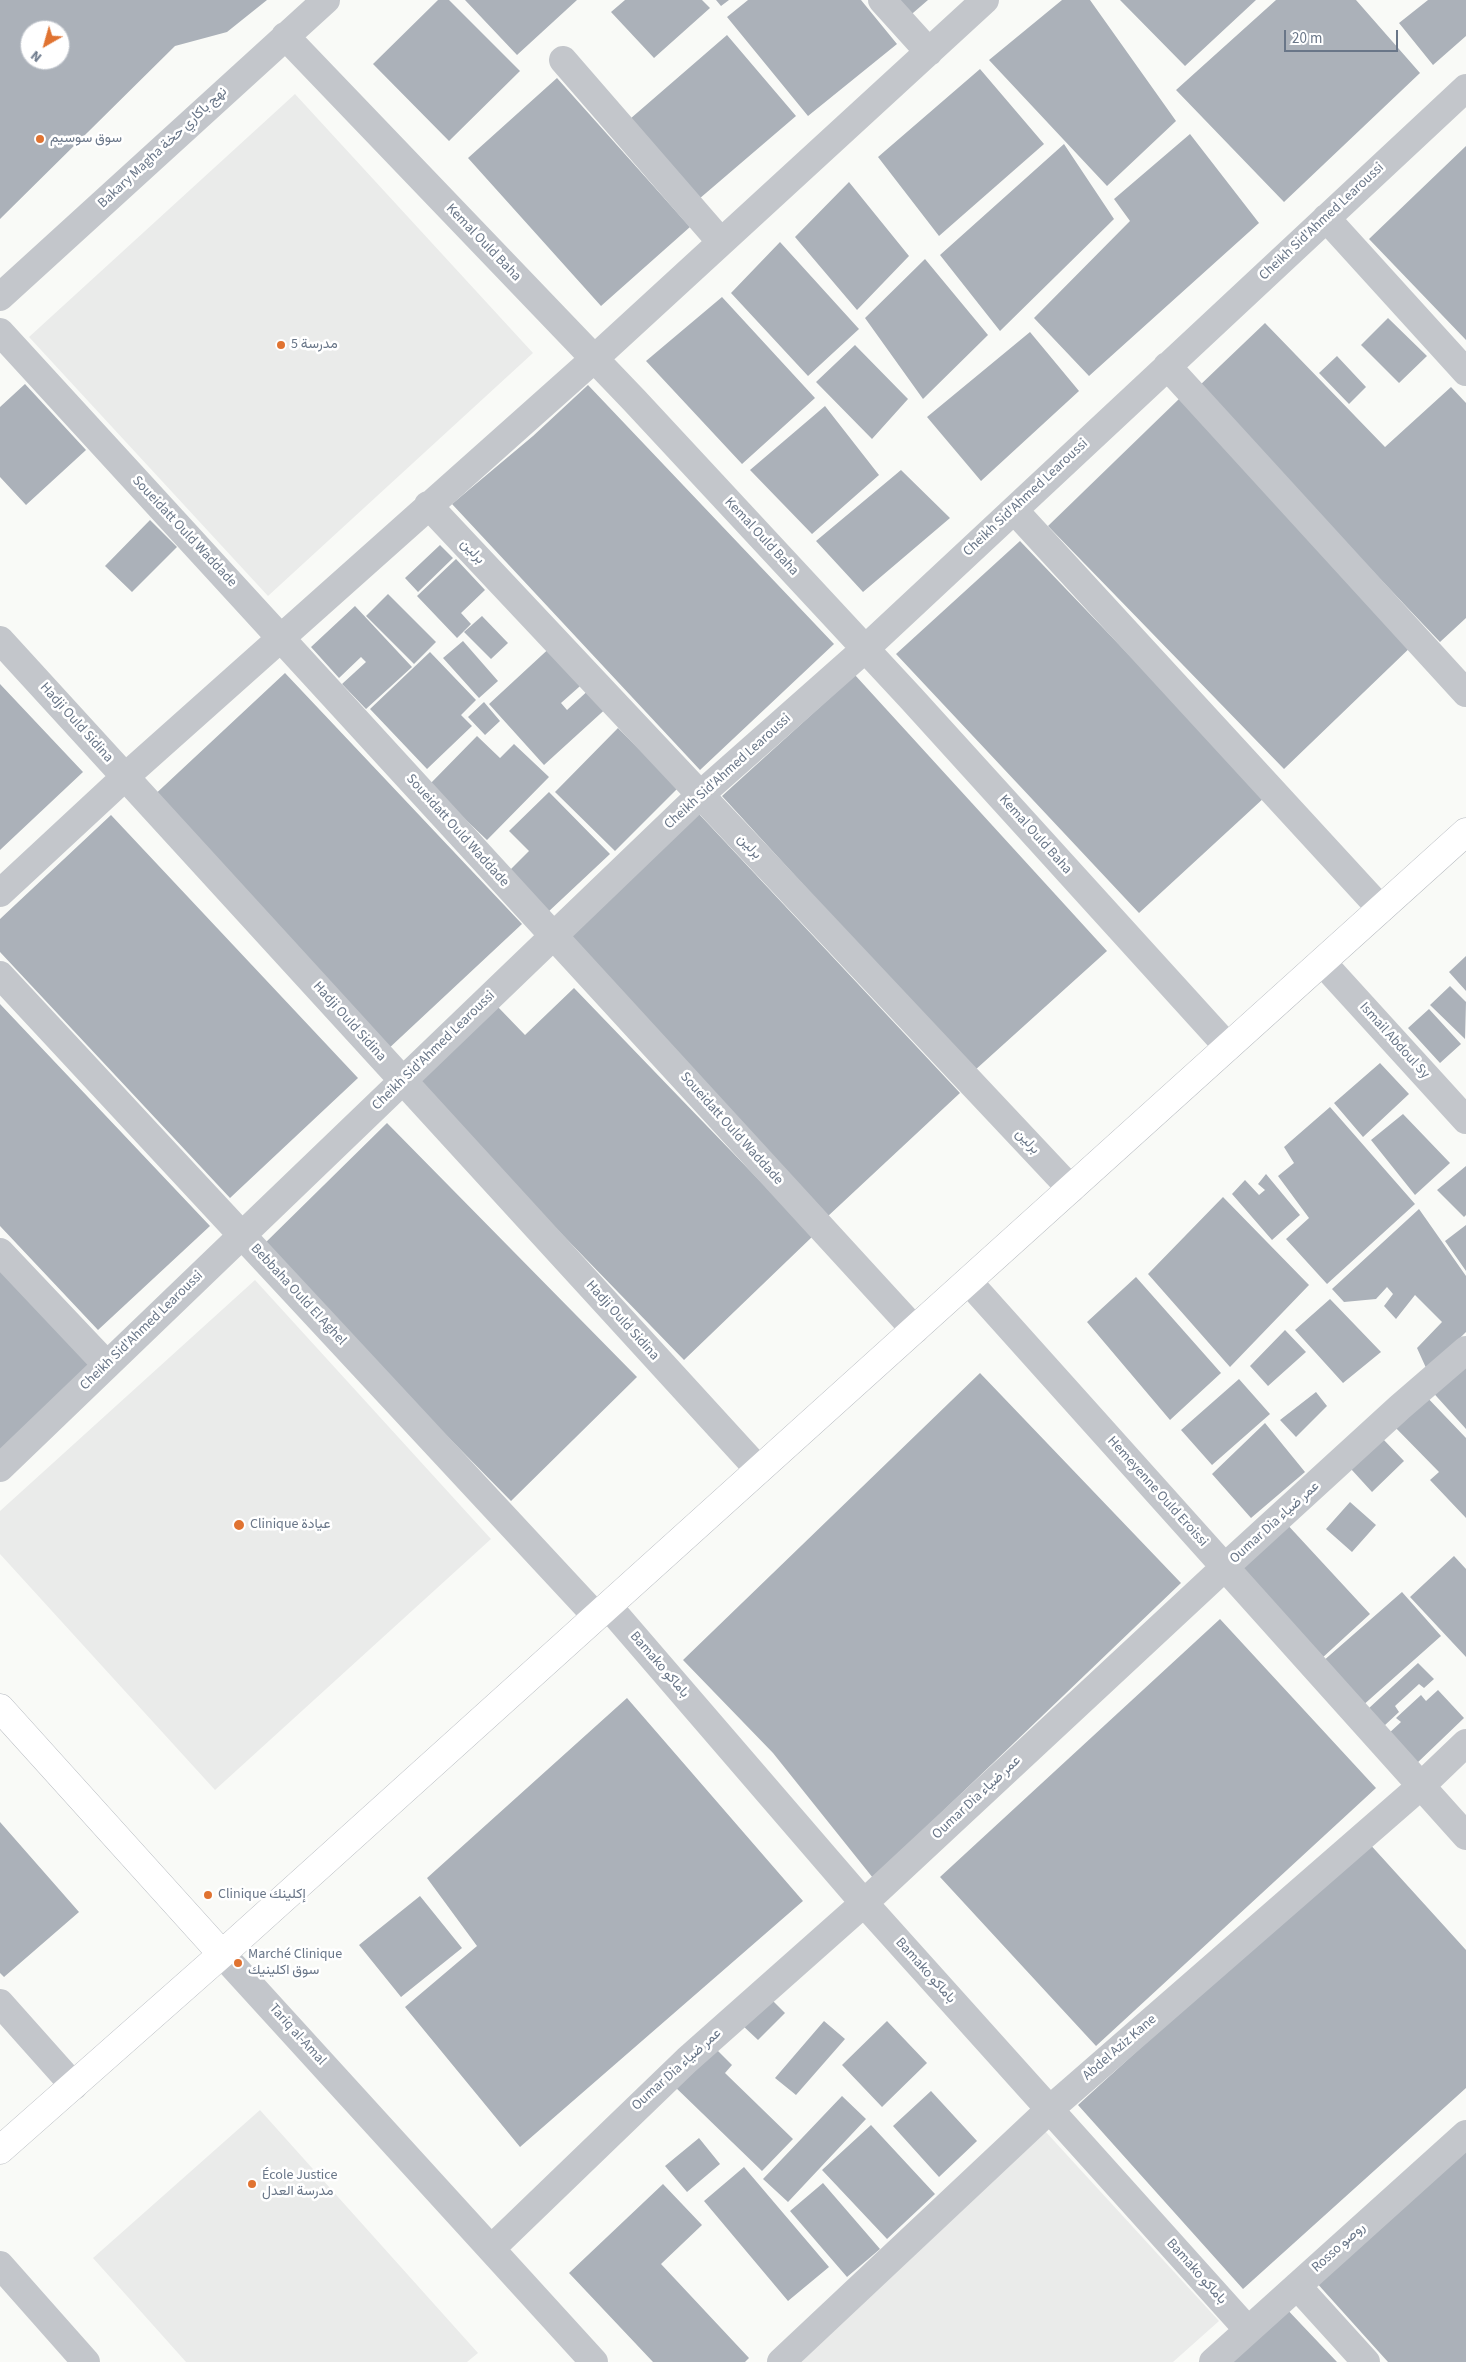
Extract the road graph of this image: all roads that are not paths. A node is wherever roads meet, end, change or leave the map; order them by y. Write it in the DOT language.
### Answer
graph roads {
  1 [pos="326,0"];
  2 [pos="882,0"];
  3 [pos="985,0"];
  4 [pos="285,36"];
  5 [pos="929,52"];
  6 [pos="563,60"];
  7 [pos="1466,88"];
  8 [pos="1326,218"];
  9 [pos="721,242"];
  10 [pos="0,297"];
  11 [pos="0,332"];
  12 [pos="594,359"];
  13 [pos="1167,366"];
  14 [pos="1466,372"];
  15 [pos="428,505"];
  16 [pos="1014,510"];
  17 [pos="281,638"];
  18 [pos="0,640"];
  19 [pos="865,649"];
  20 [pos="1466,694"];
  21 [pos="125,777"];
  22 [pos="700,795"];
  23 [pos="1466,832"];
  24 [pos="0,893"];
  25 [pos="1381,909"];
  26 [pos="554,936"];
  27 [pos="1322,962"];
  28 [pos="0,975"];
  29 [pos="1228,1047"];
  30 [pos="402,1081"];
  31 [pos="1466,1120"];
  32 [pos="1071,1188"];
  33 [pos="242,1234"];
  34 [pos="0,1252"];
  35 [pos="968,1281"];
  36 [pos="915,1330"];
  37 [pos="1466,1350"];
  38 [pos="107,1365"];
  39 [pos="0,1468"];
  40 [pos="759,1470"];
  41 [pos="1225,1568"];
  42 [pos="602,1611"];
  43 [pos="0,1708"];
  44 [pos="1466,1743"];
  45 [pos="1422,1785"];
  46 [pos="1466,1836"];
  47 [pos="864,1903"];
  48 [pos="222,1954"];
  49 [pos="0,2003"];
  50 [pos="74,2086"];
  51 [pos="1049,2110"];
  52 [pos="1466,2134"];
  53 [pos="0,2150"];
  54 [pos="492,2248"];
  55 [pos="0,2265"];
  56 [pos="1297,2286"];
  57 [pos="1248,2330"];
  58 [pos="86,2362"];
  59 [pos="594,2362"];
  60 [pos="781,2362"];
  61 [pos="1213,2362"];
  62 [pos="1366,2362"];
  1 -- 4 [label="street, Bakary Magha نهج باكاري حخة"];
  2 -- 5 [label="street"];
  3 -- 5 [label="street"];
  4 -- 10 [label="street, Bakary Magha نهج باكاري حخة"];
  4 -- 12 [label="street, Kemal Ould Baha"];
  5 -- 9 [label="street"];
  6 -- 9 [label="street"];
  7 -- 8 [label="street, Cheikh Sid'Ahmed Learoussi"];
  8 -- 13 [label="street, Cheikh Sid'Ahmed Learoussi"];
  8 -- 14 [label="street"];
  9 -- 12 [label="street"];
  11 -- 17 [label="street, Soueidatt Ould Waddade"];
  12 -- 15 [label="street"];
  12 -- 19 [label="street, Kemal Ould Baha"];
  13 -- 16 [label="street, Cheikh Sid'Ahmed Learoussi"];
  13 -- 20 [label="street"];
  15 -- 17 [label="street"];
  15 -- 22 [label="street, برلين"];
  16 -- 19 [label="street, Cheikh Sid'Ahmed Learoussi"];
  16 -- 25 [label="street"];
  17 -- 21 [label="street"];
  17 -- 26 [label="street, Soueidatt Ould Waddade"];
  18 -- 21 [label="street, Hadji Ould Sidina"];
  19 -- 22 [label="street, Cheikh Sid'Ahmed Learoussi"];
  19 -- 29 [label="street, Kemal Ould Baha"];
  21 -- 24 [label="street"];
  21 -- 30 [label="street, Hadji Ould Sidina"];
  22 -- 26 [label="street, Cheikh Sid'Ahmed Learoussi"];
  22 -- 32 [label="street, برلين"];
  23 -- 25 [label="street"];
  25 -- 27 [label="street"];
  26 -- 30 [label="street, Cheikh Sid'Ahmed Learoussi"];
  26 -- 36 [label="street, Soueidatt Ould Waddade"];
  27 -- 29 [label="street"];
  27 -- 31 [label="street, Ismail Abdoul Sy"];
  28 -- 33 [label="street, Bebbaha Ould El Aghel"];
  29 -- 32 [label="street"];
  30 -- 33 [label="street, Cheikh Sid'Ahmed Learoussi"];
  30 -- 40 [label="street, Hadji Ould Sidina"];
  32 -- 35 [label="street"];
  33 -- 38 [label="street, Cheikh Sid'Ahmed Learoussi"];
  33 -- 42 [label="street, Bebbaha Ould El Aghel"];
  34 -- 38 [label="street"];
  35 -- 36 [label="street"];
  35 -- 41 [label="street, Hemeyenne Ould Eroissi"];
  36 -- 40 [label="street"];
  37 -- 41 [label="street, Oumar Dia عمر ضياء"];
  38 -- 39 [label="street, Cheikh Sid'Ahmed Learoussi"];
  40 -- 42 [label="street"];
  41 -- 45 [label="street, Hemeyenne Ould Eroissi"];
  41 -- 47 [label="street, Oumar Dia عمر ضياء"];
  42 -- 47 [label="street, Bamako باماكو"];
  42 -- 48 [label="street"];
  43 -- 48 [label="street, Tariq al-Amal"];
  44 -- 45 [label="street, Abdel Aziz Kane"];
  45 -- 46 [label="street, Hemeyenne Ould Eroissi"];
  45 -- 51 [label="street, Abdel Aziz Kane"];
  47 -- 51 [label="street, Bamako باماكو"];
  47 -- 54 [label="street, Oumar Dia عمر ضياء"];
  48 -- 50 [label="street"];
  48 -- 54 [label="street, Tariq al-Amal"];
  49 -- 50 [label="street"];
  50 -- 53 [label="street"];
  51 -- 57 [label="street, Bamako باماكو"];
  51 -- 60 [label="street, Abdel Aziz Kane"];
  52 -- 56 [label="street, Rosso روصو"];
  54 -- 59 [label="street, Tariq al-Amal"];
  55 -- 58 [label="street"];
  56 -- 57 [label="street, Rosso روصو"];
  56 -- 62 [label="street"];
  57 -- 61 [label="street, Rosso روصو"];
}
